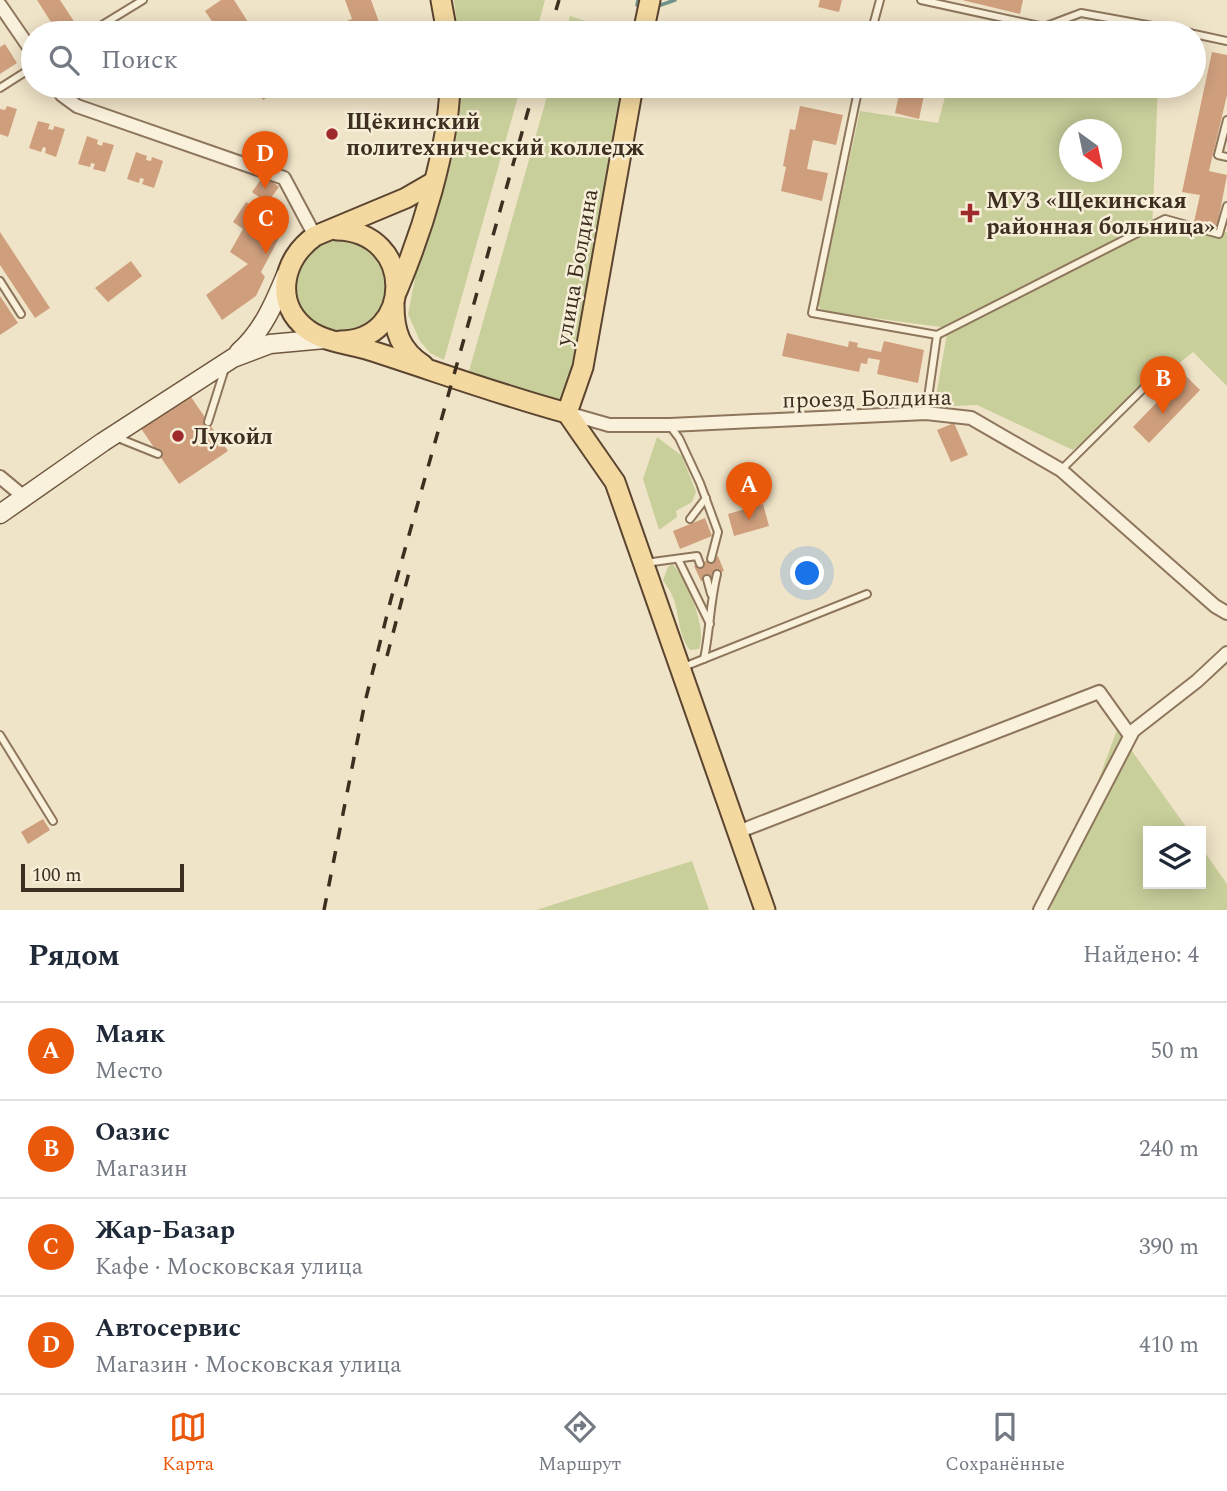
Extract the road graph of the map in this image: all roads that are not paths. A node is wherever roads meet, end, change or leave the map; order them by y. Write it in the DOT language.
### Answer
graph roads {
  1 [pos="143,0"];
  2 [pos="441,0"];
  3 [pos="650,0"];
  4 [pos="880,0"];
  5 [pos="921,0"];
  6 [pos="0,5"];
  7 [pos="109,21"];
  8 [pos="445,21"];
  9 [pos="646,21"];
  10 [pos="875,21"];
  11 [pos="1017,21"];
  12 [pos="1059,21"];
  13 [pos="1127,21"];
  14 [pos="21,36"];
  15 [pos="1206,37"];
  16 [pos="1227,41"];
  17 [pos="21,75"];
  18 [pos="0,88"];
  19 [pos="66,98"];
  20 [pos="449,98"];
  21 [pos="631,98"];
  22 [pos="857,98"];
  23 [pos="1227,120"];
  24 [pos="1227,157"];
  25 [pos="432,183"];
  26 [pos="1227,206"];
  27 [pos="320,234"];
  28 [pos="288,269"];
  29 [pos="0,281"];
  30 [pos="395,297"];
  31 [pos="21,314"];
  32 [pos="937,335"];
  33 [pos="330,340"];
  34 [pos="229,360"];
  35 [pos="429,370"];
  36 [pos="1158,374"];
  37 [pos="568,413"];
  38 [pos="926,413"];
  39 [pos="208,422"];
  40 [pos="670,425"];
  41 [pos="113,436"];
  42 [pos="158,454"];
  43 [pos="1061,470"];
  44 [pos="0,477"];
  45 [pos="24,497"];
  46 [pos="706,498"];
  47 [pos="0,514"];
  48 [pos="690,519"];
  49 [pos="678,559"];
  50 [pos="711,559"];
  51 [pos="643,563"];
  52 [pos="700,564"];
  53 [pos="717,574"];
  54 [pos="707,579"];
  55 [pos="867,594"];
  56 [pos="712,596"];
  57 [pos="1227,613"];
  58 [pos="710,626"];
  59 [pos="1227,653"];
  60 [pos="704,659"];
  61 [pos="680,668"];
  62 [pos="1133,731"];
  63 [pos="0,735"];
  64 [pos="53,821"];
  65 [pos="748,828"];
  66 [pos="765,910"];
  67 [pos="1040,910"];
  1 -- 7 [label="lane"];
  2 -- 8 [label="main road"];
  3 -- 9 [label="main road"];
  4 -- 10 [label="lane"];
  5 -- 11 [label="lane"];
  6 -- 14 [label="street"];
  12 -- 13 [label="lane"];
  15 -- 16 [label="lane"];
  17 -- 18 [label="lane"];
  19 -- 27 [label="street"];
  20 -- 25 [label="main road"];
  21 -- 37 [label="main road, улица Болдина"];
  22 -- 32 [label="lane"];
  23 -- 24 [label="lane"];
  25 -- 27 [label="main road"];
  25 -- 30 [label="main road"];
  26 -- 32 [label="lane"];
  27 -- 28 [label="main road"];
  27 -- 30 [label="main road"];
  28 -- 33 [label="main road"];
  28 -- 34 [label="street"];
  29 -- 31 [label="lane"];
  30 -- 33 [label="main road"];
  30 -- 35 [label="main road"];
  32 -- 38 [label="lane"];
  33 -- 34 [label="street"];
  33 -- 35 [label="main road"];
  34 -- 39 [label="lane"];
  34 -- 41 [label="street"];
  35 -- 37 [label="main road"];
  36 -- 43 [label="lane"];
  37 -- 40 [label="street, проезд Болдина"];
  37 -- 51 [label="main road"];
  38 -- 40 [label="street, проезд Болдина"];
  38 -- 43 [label="street, проезд Болдина"];
  40 -- 46 [label="lane"];
  41 -- 42 [label="lane"];
  41 -- 45 [label="street"];
  43 -- 57 [label="street, проезд Болдина"];
  44 -- 45 [label="street"];
  45 -- 47 [label="street"];
  46 -- 48 [label="lane"];
  46 -- 50 [label="lane"];
  49 -- 51 [label="lane"];
  49 -- 52 [label="lane"];
  49 -- 58 [label="lane"];
  51 -- 61 [label="main road"];
  53 -- 56 [label="lane"];
  54 -- 56 [label="lane"];
  55 -- 60 [label="lane"];
  56 -- 58 [label="lane"];
  58 -- 60 [label="lane"];
  59 -- 62 [label="street"];
  60 -- 61 [label="lane"];
  61 -- 66 [label="main road"];
  62 -- 65 [label="street"];
  62 -- 67 [label="street"];
  63 -- 64 [label="lane"];
}
